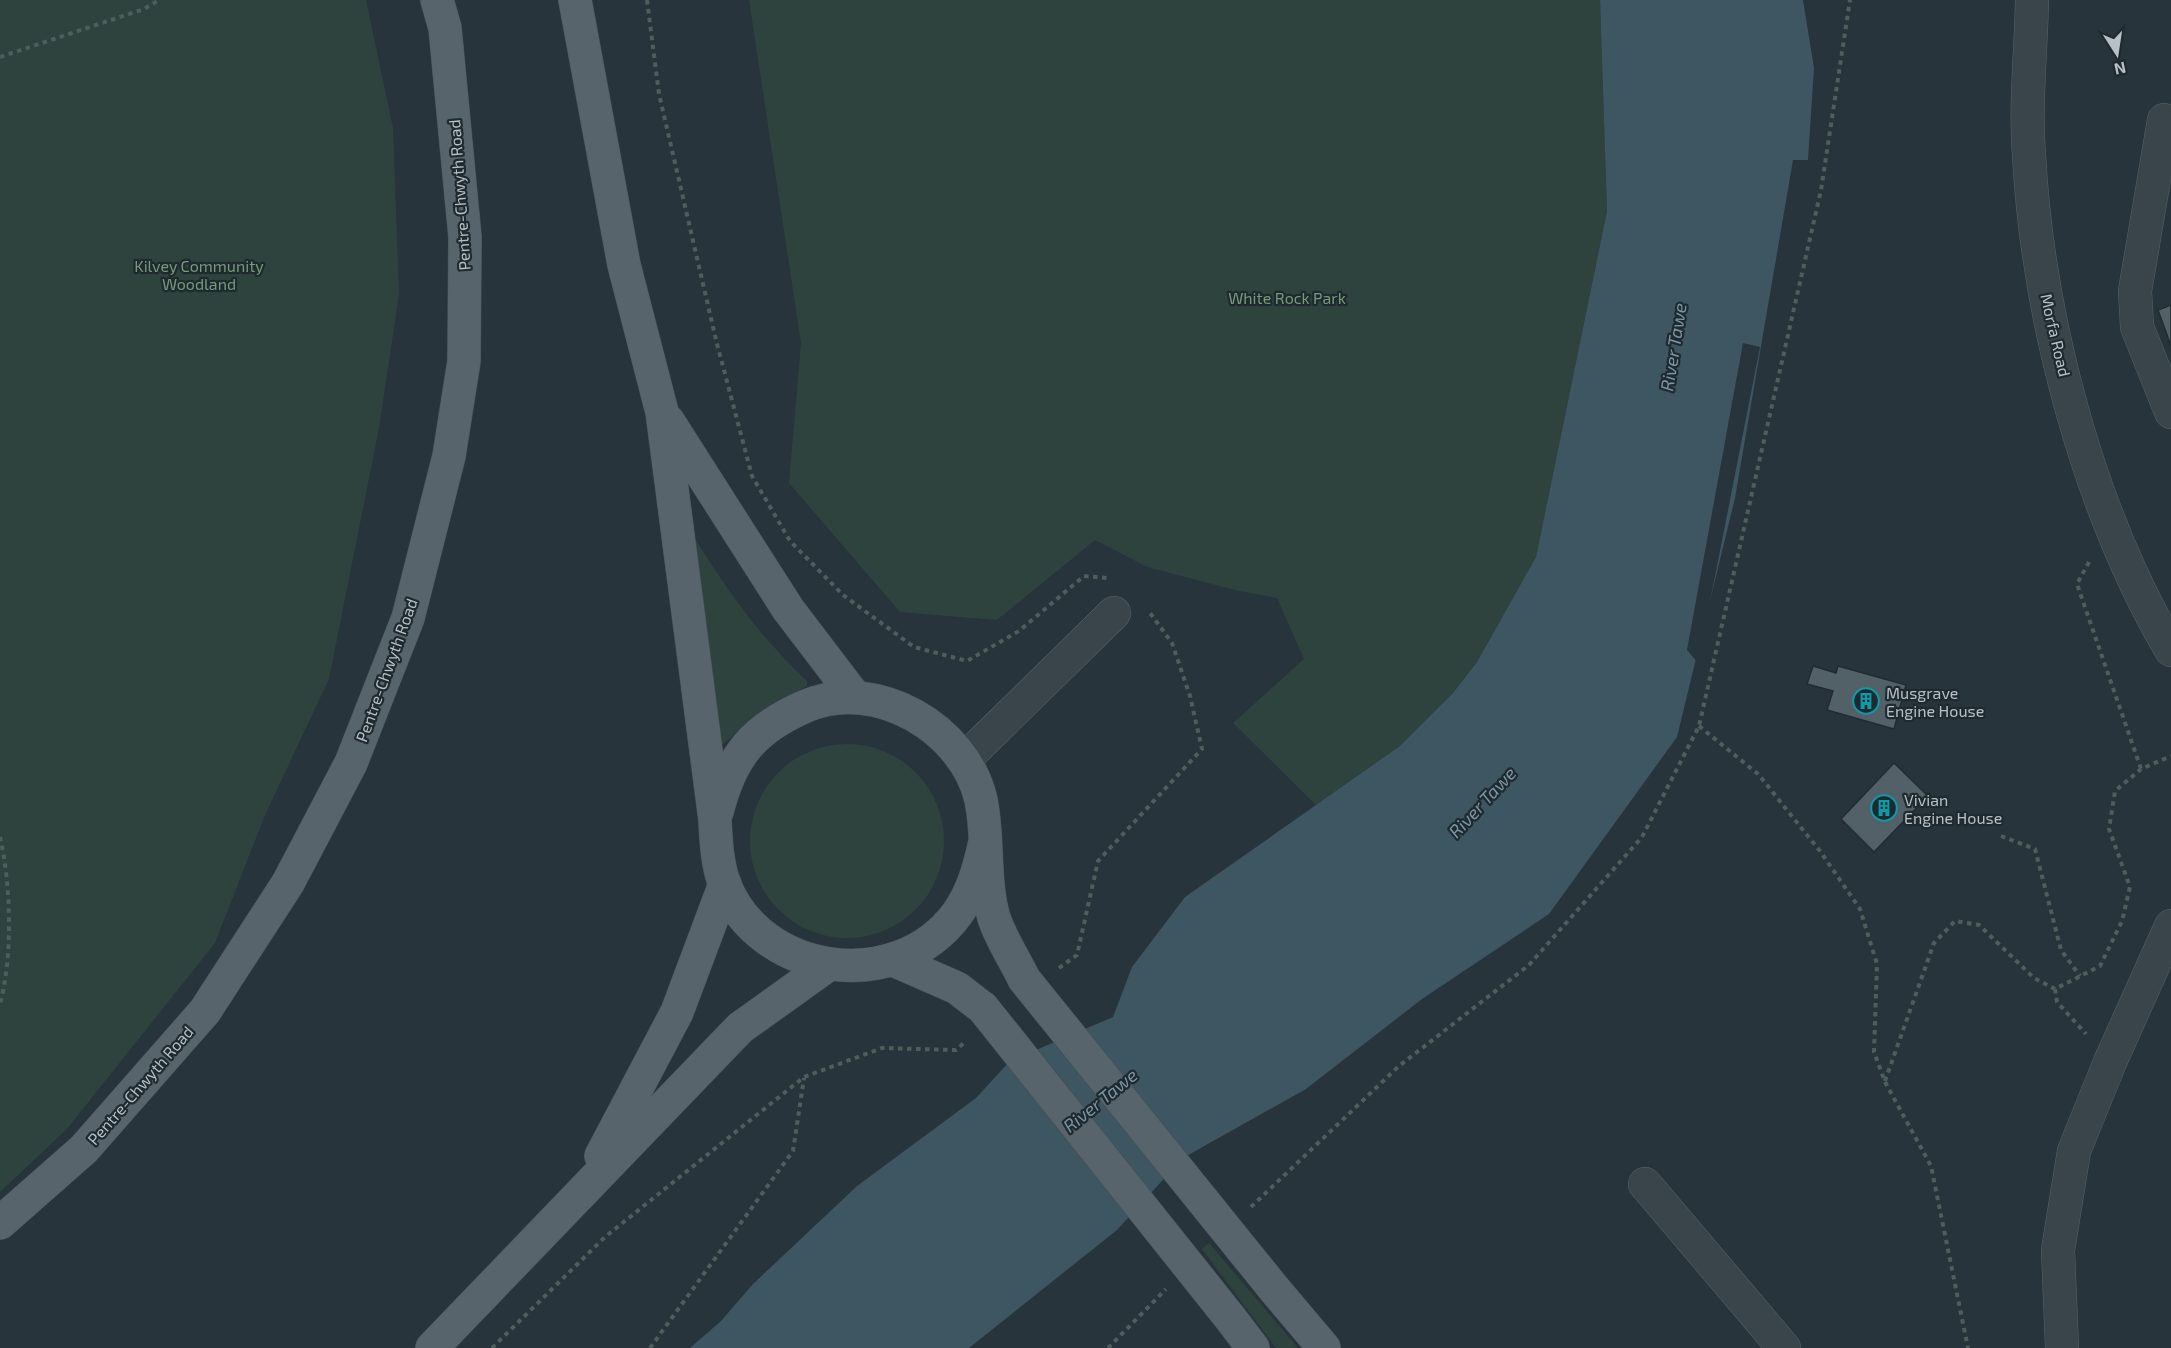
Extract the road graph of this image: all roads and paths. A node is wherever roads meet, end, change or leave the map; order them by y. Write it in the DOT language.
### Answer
graph roads {
  1 [pos="159,0"];
  2 [pos="437,0"];
  3 [pos="575,0"];
  4 [pos="647,0"];
  5 [pos="1850,0"];
  6 [pos="2032,0"];
  7 [pos="0,57"];
  8 [pos="2164,120"];
  9 [pos="662,412"];
  10 [pos="2171,412"];
  11 [pos="2110,521"];
  12 [pos="1114,579"];
  13 [pos="1146,607"];
  14 [pos="1114,613"];
  15 [pos="2171,650"];
  16 [pos="855,698"];
  17 [pos="1699,726"];
  18 [pos="2171,756"];
  19 [pos="964,760"];
  20 [pos="2141,769"];
  21 [pos="715,820"];
  22 [pos="2001,836"];
  23 [pos="0,837"];
  24 [pos="985,842"];
  25 [pos="725,884"];
  26 [pos="2171,926"];
  27 [pos="1077,955"];
  28 [pos="893,960"];
  29 [pos="828,965"];
  30 [pos="2080,976"];
  31 [pos="2055,989"];
  32 [pos="0,1004"];
  33 [pos="956,1050"];
  34 [pos="2110,1062"];
  35 [pos="804,1077"];
  36 [pos="1885,1082"];
  37 [pos="1645,1184"];
  38 [pos="585,1187"];
  39 [pos="1245,1213"];
  40 [pos="0,1222"];
  41 [pos="1168,1286"];
  42 [pos="432,1348"];
  43 [pos="492,1348"];
  44 [pos="650,1348"];
  45 [pos="1108,1348"];
  46 [pos="1253,1348"];
  47 [pos="1324,1348"];
  48 [pos="1784,1348"];
  49 [pos="1968,1348"];
  50 [pos="2062,1348"];
  1 -- 7 [label="path"];
  2 -- 40 [label="main road, Pentre-Chwyth Road"];
  3 -- 9 [label="main road"];
  4 -- 12 [label="path"];
  5 -- 17 [label="path"];
  6 -- 11 [label="street, Morfa Road"];
  8 -- 10 [label="street"];
  9 -- 16 [label="main road"];
  9 -- 21 [label="main road"];
  11 -- 15 [label="street, Morfa Road"];
  11 -- 20 [label="path"];
  13 -- 27 [label="path"];
  14 -- 19 [label="street"];
  16 -- 19 [label="main road"];
  16 -- 21 [label="main road"];
  17 -- 36 [label="path"];
  17 -- 39 [label="path"];
  18 -- 20 [label="path"];
  19 -- 24 [label="main road"];
  20 -- 30 [label="path"];
  21 -- 25 [label="main road"];
  22 -- 30 [label="path"];
  23 -- 32 [label="path"];
  24 -- 28 [label="main road"];
  24 -- 47 [label="main road, bridge"];
  25 -- 29 [label="main road"];
  25 -- 38 [label="main road"];
  26 -- 34 [label="street"];
  28 -- 29 [label="main road"];
  28 -- 46 [label="main road, bridge"];
  29 -- 38 [label="main road"];
  30 -- 31 [label="path"];
  31 -- 34 [label="path"];
  31 -- 36 [label="path"];
  33 -- 35 [label="path"];
  34 -- 50 [label="street"];
  35 -- 43 [label="path"];
  35 -- 44 [label="path"];
  36 -- 49 [label="path"];
  37 -- 48 [label="street"];
  38 -- 42 [label="main road"];
  41 -- 45 [label="path"];
}
